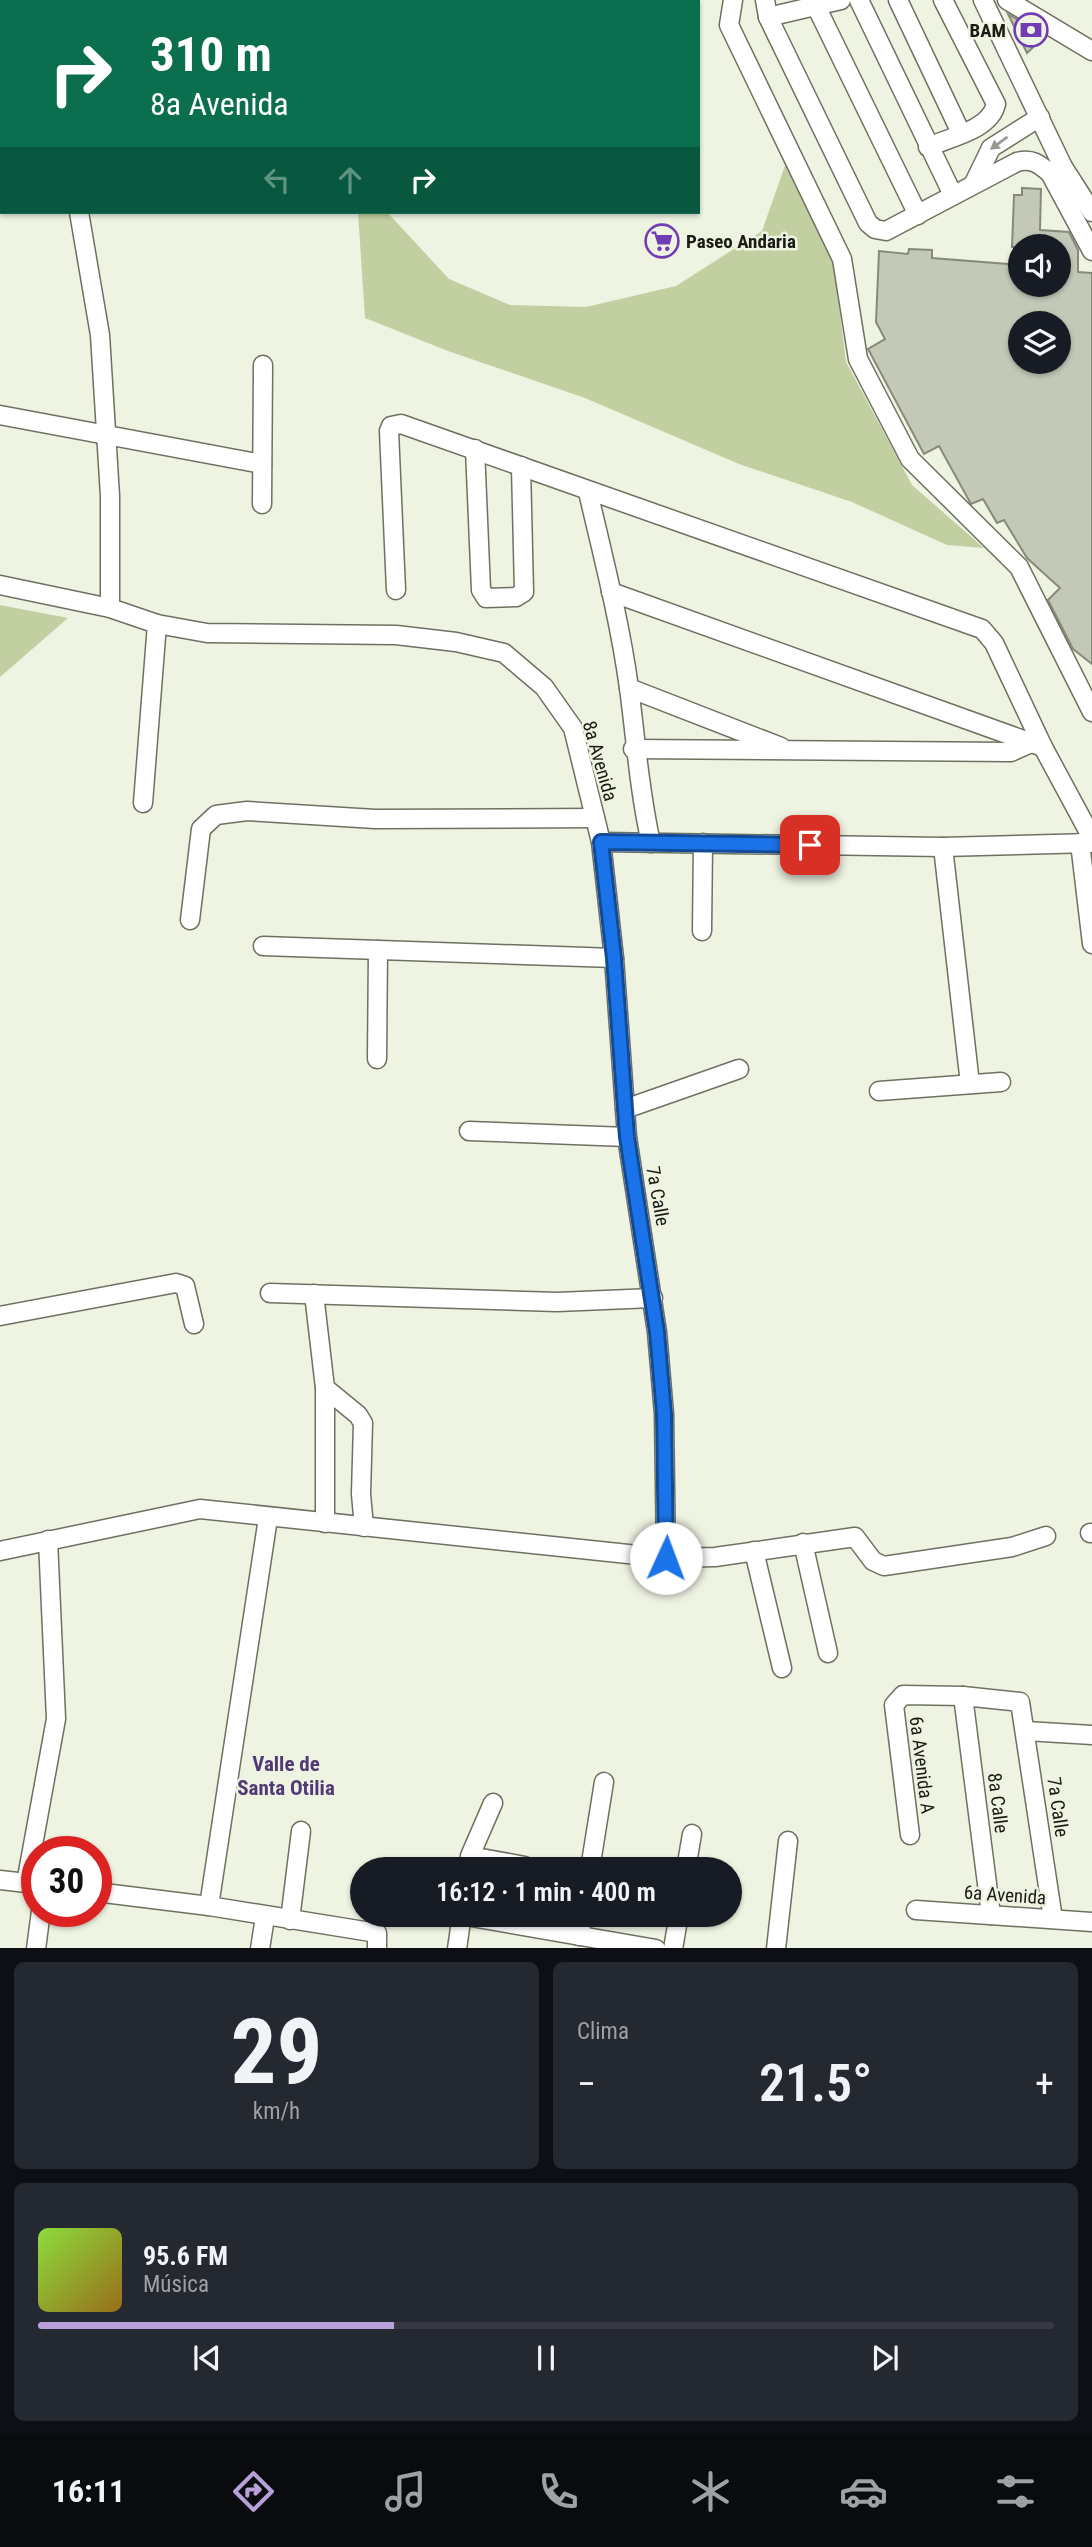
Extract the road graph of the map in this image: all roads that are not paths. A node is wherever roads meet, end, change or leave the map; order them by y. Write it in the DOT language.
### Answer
graph roads {
  1 [pos="733,0"];
  2 [pos="841,0"];
  3 [pos="859,0"];
  4 [pos="898,0"];
  5 [pos="943,0"];
  6 [pos="983,0"];
  7 [pos="1007,0"];
  8 [pos="816,6"];
  9 [pos="766,8"];
  10 [pos="1092,51"];
  11 [pos="1040,117"];
  12 [pos="961,133"];
  13 [pos="928,147"];
  14 [pos="1057,170"];
  15 [pos="974,183"];
  16 [pos="953,195"];
  17 [pos="1092,212"];
  18 [pos="79,214"];
  19 [pos="918,215"];
  20 [pos="1092,251"];
  21 [pos="263,365"];
  22 [pos="0,415"];
  23 [pos="107,433"];
  24 [pos="475,449"];
  25 [pos="262,464"];
  26 [pos="521,467"];
  27 [pos="588,492"];
  28 [pos="262,505"];
  29 [pos="0,585"];
  30 [pos="396,590"];
  31 [pos="611,592"];
  32 [pos="110,608"];
  33 [pos="157,624"];
  34 [pos="629,688"];
  35 [pos="1092,712"];
  36 [pos="742,732"];
  37 [pos="1037,745"];
  38 [pos="634,749"];
  39 [pos="740,751"];
  40 [pos="794,752"];
  41 [pos="143,803"];
  42 [pos="595,818"];
  43 [pos="601,842"];
  44 [pos="1088,842"];
  45 [pos="651,843"];
  46 [pos="703,843"];
  47 [pos="943,846"];
  48 [pos="190,920"];
  49 [pos="702,931"];
  50 [pos="1092,944"];
  51 [pos="263,946"];
  52 [pos="378,950"];
  53 [pos="614,958"];
  54 [pos="377,1059"];
  55 [pos="739,1069"];
  56 [pos="1001,1082"];
  57 [pos="970,1084"];
  58 [pos="879,1091"];
  59 [pos="625,1109"];
  60 [pos="469,1131"];
  61 [pos="627,1137"];
  62 [pos="270,1293"];
  63 [pos="314,1294"];
  64 [pos="653,1298"];
  65 [pos="0,1316"];
  66 [pos="194,1324"];
  67 [pos="325,1388"];
  68 [pos="268,1518"];
  69 [pos="325,1523"];
  70 [pos="364,1527"];
  71 [pos="1046,1535"];
  72 [pos="48,1540"];
  73 [pos="803,1544"];
  74 [pos="0,1551"];
  75 [pos="754,1551"];
  76 [pos="666,1558"];
  77 [pos="828,1653"];
  78 [pos="782,1668"];
  79 [pos="963,1696"];
  80 [pos="1020,1702"];
  81 [pos="1026,1731"];
  82 [pos="1092,1735"];
  83 [pos="604,1782"];
  84 [pos="493,1802"];
  85 [pos="301,1831"];
  86 [pos="692,1834"];
  87 [pos="910,1835"];
  88 [pos="38,1836"];
  89 [pos="788,1841"];
  90 [pos="471,1857"];
  91 [pos="592,1857"];
  92 [pos="688,1857"];
  93 [pos="0,1880"];
  94 [pos="21,1883"];
  95 [pos="112,1894"];
  96 [pos="209,1906"];
  97 [pos="916,1910"];
  98 [pos="991,1915"];
  99 [pos="265,1917"];
  100 [pos="1053,1919"];
  101 [pos="290,1920"];
  102 [pos="1092,1922"];
  103 [pos="39,1927"];
  104 [pos="458,1927"];
  105 [pos="528,1927"];
  106 [pos="581,1927"];
  107 [pos="676,1927"];
  108 [pos="579,1936"];
  109 [pos="36,1948"];
  110 [pos="260,1948"];
  111 [pos="377,1948"];
  112 [pos="457,1948"];
  113 [pos="656,1948"];
  114 [pos="673,1948"];
  115 [pos="776,1948"];
  1 -- 35 [label="street"];
  2 -- 8 [label="street"];
  3 -- 13 [label="street"];
  4 -- 12 [label="street"];
  5 -- 12 [label="street"];
  6 -- 11 [label="street"];
  7 -- 10 [label="street"];
  8 -- 9 [label="street"];
  8 -- 19 [label="street"];
  9 -- 19 [label="street"];
  11 -- 14 [label="street"];
  11 -- 15 [label="street, one-way"];
  12 -- 13 [label="street"];
  13 -- 16 [label="street"];
  14 -- 15 [label="street"];
  14 -- 17 [label="street"];
  14 -- 20 [label="street"];
  15 -- 16 [label="street"];
  16 -- 19 [label="street"];
  18 -- 23 [label="street"];
  21 -- 25 [label="street"];
  22 -- 23 [label="street"];
  23 -- 25 [label="street"];
  23 -- 32 [label="street"];
  24 -- 26 [label="street"];
  24 -- 26 [label="street"];
  24 -- 30 [label="street"];
  25 -- 28 [label="street"];
  26 -- 27 [label="street"];
  27 -- 31 [label="street"];
  27 -- 37 [label="street"];
  29 -- 32 [label="street, 8a Avenida"];
  31 -- 34 [label="street"];
  31 -- 37 [label="street"];
  32 -- 33 [label="street, 8a Avenida"];
  33 -- 41 [label="street"];
  33 -- 42 [label="street, 8a Avenida"];
  34 -- 36 [label="street"];
  34 -- 38 [label="street"];
  36 -- 39 [label="street"];
  36 -- 40 [label="street"];
  37 -- 40 [label="street"];
  37 -- 44 [label="street"];
  38 -- 39 [label="street"];
  38 -- 45 [label="street"];
  39 -- 40 [label="street"];
  42 -- 43 [label="street, 8a Avenida"];
  42 -- 48 [label="street"];
  43 -- 45 [label="street"];
  43 -- 53 [label="street, 7a Calle"];
  44 -- 47 [label="street"];
  44 -- 50 [label="street"];
  45 -- 46 [label="street"];
  46 -- 47 [label="street"];
  46 -- 49 [label="street"];
  47 -- 57 [label="street"];
  51 -- 52 [label="street"];
  52 -- 53 [label="street"];
  52 -- 54 [label="street"];
  53 -- 59 [label="street, 7a Calle"];
  55 -- 59 [label="street"];
  56 -- 57 [label="street"];
  57 -- 58 [label="street"];
  59 -- 61 [label="street, 7a Calle"];
  60 -- 61 [label="street"];
  61 -- 64 [label="street, 7a Calle"];
  62 -- 63 [label="street"];
  63 -- 64 [label="street"];
  63 -- 67 [label="street"];
  64 -- 76 [label="street, 7a Calle"];
  65 -- 66 [label="street"];
  67 -- 69 [label="street"];
  67 -- 70 [label="street"];
  68 -- 69 [label="street"];
  68 -- 72 [label="street"];
  68 -- 96 [label="street"];
  69 -- 70 [label="street"];
  70 -- 76 [label="street"];
  71 -- 73 [label="street"];
  72 -- 74 [label="street"];
  72 -- 88 [label="street"];
  73 -- 75 [label="street"];
  73 -- 77 [label="street"];
  75 -- 76 [label="street"];
  75 -- 78 [label="street"];
  79 -- 80 [label="street, 6a Avenida A"];
  79 -- 87 [label="street, 6a Avenida A"];
  79 -- 98 [label="street, 8a Calle"];
  80 -- 81 [label="street, 7a Calle"];
  81 -- 82 [label="street"];
  81 -- 100 [label="street, 7a Calle"];
  83 -- 91 [label="street"];
  84 -- 90 [label="street"];
  85 -- 101 [label="street"];
  86 -- 92 [label="street"];
  89 -- 115 [label="street"];
  93 -- 94 [label="street"];
  95 -- 96 [label="street"];
  96 -- 99 [label="street"];
  97 -- 98 [label="street, 6a Avenida"];
  98 -- 100 [label="street, 6a Avenida"];
  99 -- 101 [label="street"];
  99 -- 110 [label="street"];
  100 -- 102 [label="street, 6a Avenida"];
  101 -- 111 [label="street"];
  103 -- 109 [label="street"];
  104 -- 112 [label="street"];
  105 -- 108 [label="street"];
  106 -- 108 [label="street"];
  107 -- 114 [label="street"];
  108 -- 113 [label="street"];
}
